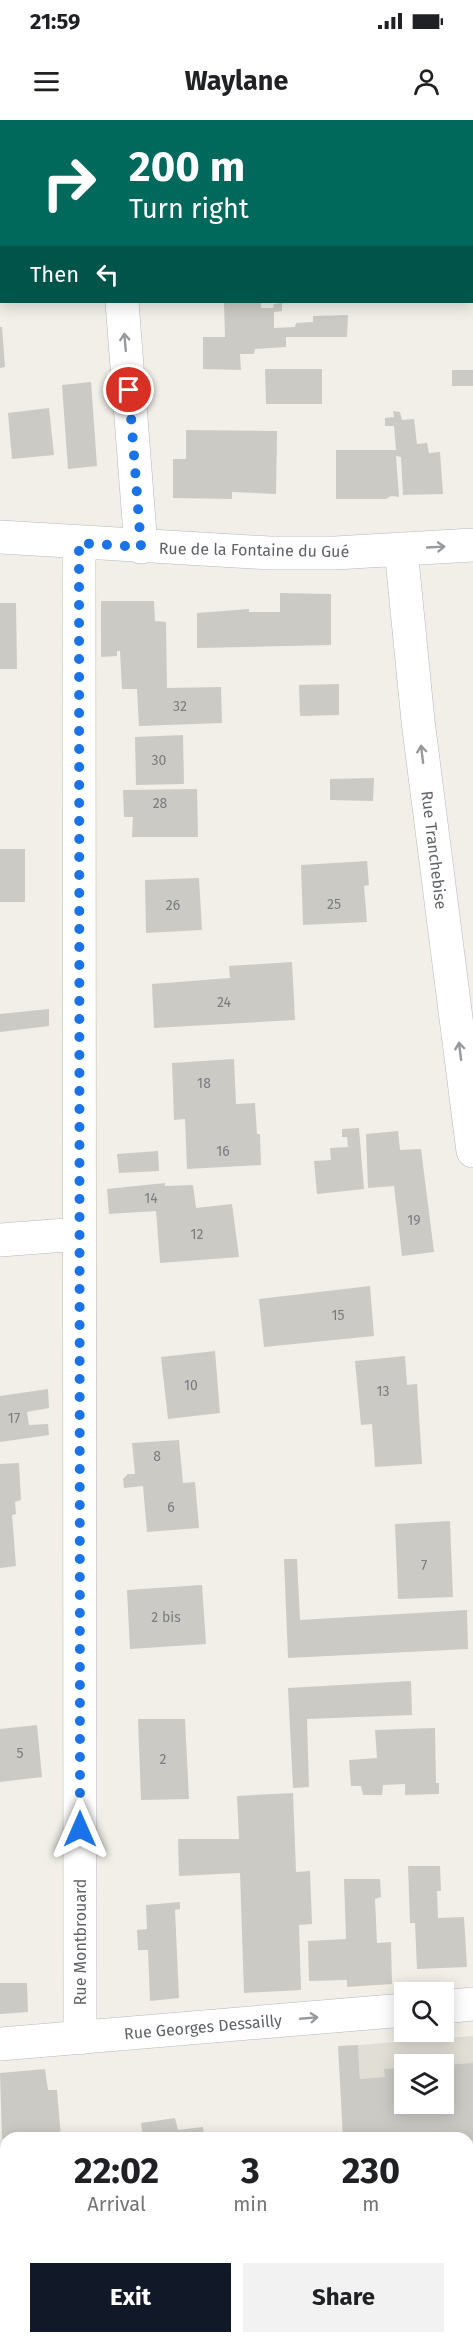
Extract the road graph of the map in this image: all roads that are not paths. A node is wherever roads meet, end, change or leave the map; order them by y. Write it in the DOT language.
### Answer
graph roads {
  1 [pos="122,303"];
  2 [pos="0,537"];
  3 [pos="79,543"];
  4 [pos="473,545"];
  5 [pos="141,547"];
  6 [pos="401,549"];
  7 [pos="473,1151"];
  8 [pos="79,1234"];
  9 [pos="0,1240"];
  10 [pos="473,2004"];
  11 [pos="454,2006"];
  12 [pos="394,2011"];
  13 [pos="80,2037"];
  14 [pos="0,2044"];
  5 -- 1 [label="street, one-way"];
  2 -- 3 [label="street, Rue de la Fontaine du Gué"];
  3 -- 5 [label="street, Rue de la Fontaine du Gué"];
  3 -- 8 [label="street, Rue Montbrouard"];
  6 -- 4 [label="street, Rue de la Fontaine du Gué, one-way"];
  5 -- 6 [label="street, Rue de la Fontaine du Gué"];
  7 -- 6 [label="street, Rue Tranchebise, one-way"];
  8 -- 9 [label="street"];
  8 -- 13 [label="street, Rue Montbrouard"];
  10 -- 11 [label="street"];
  13 -- 12 [label="street, Rue Georges Dessailly, one-way"];
  13 -- 14 [label="street, Rue Georges Dessailly"];
}
